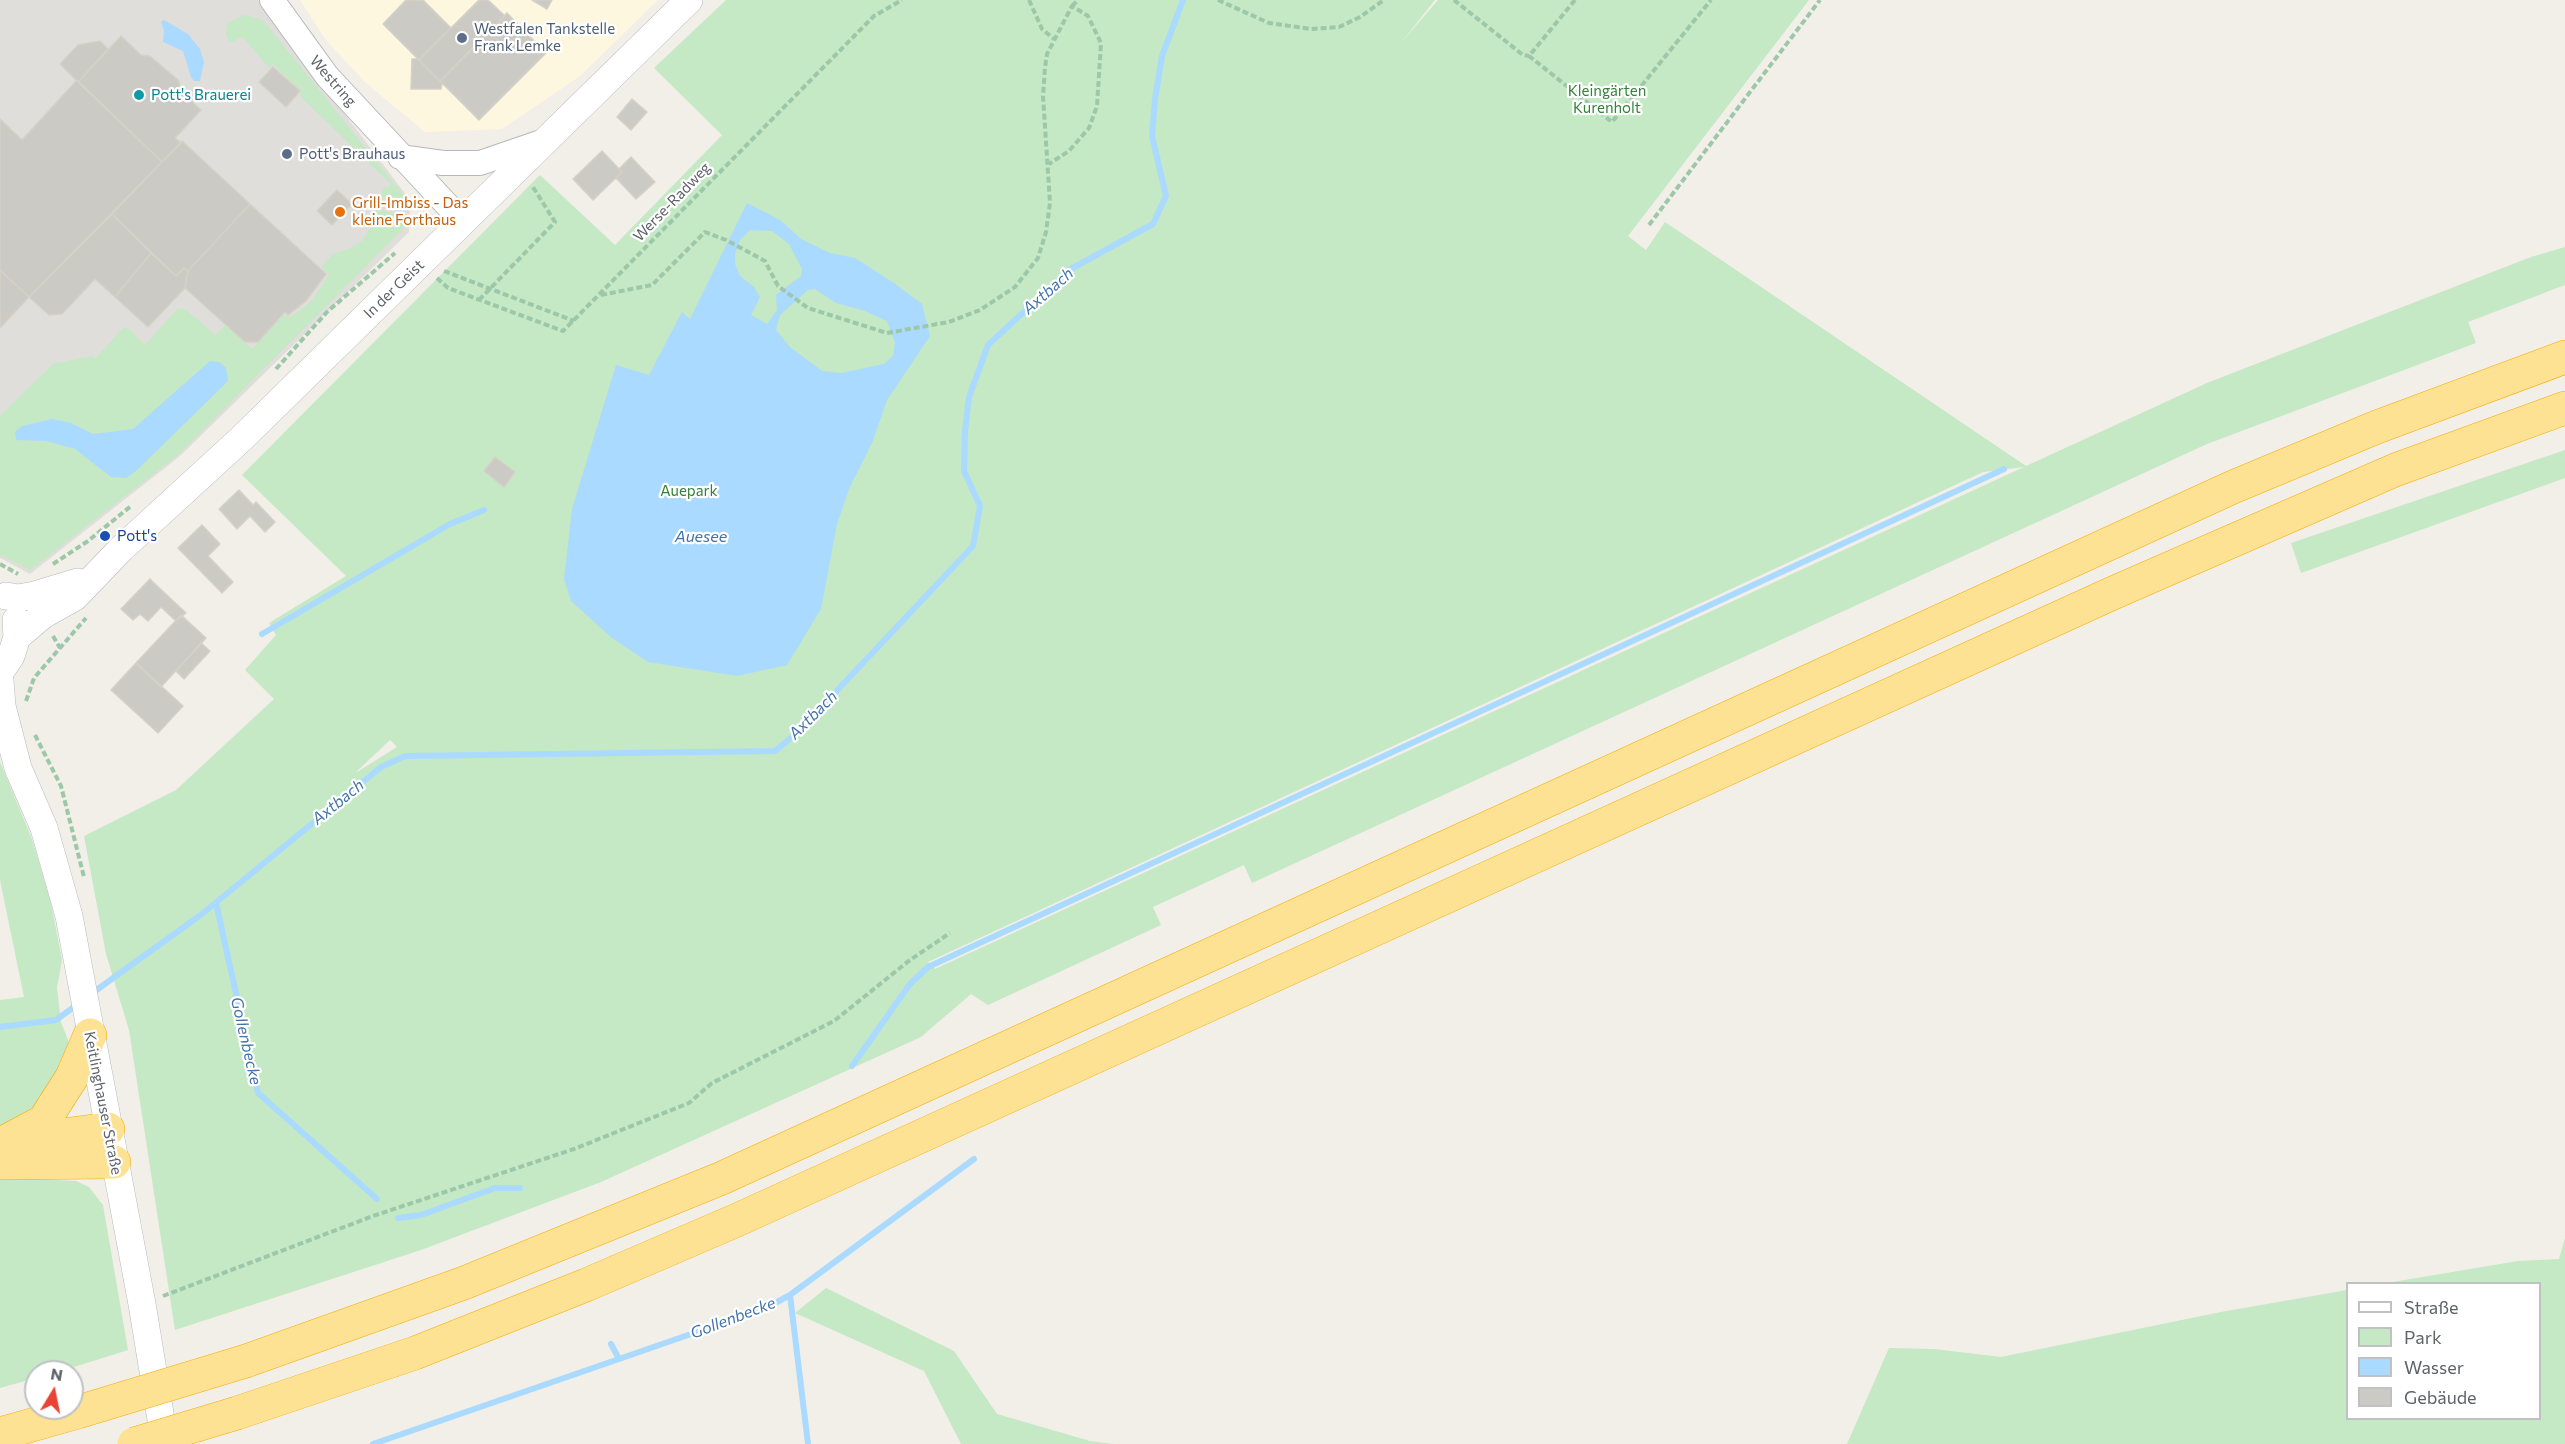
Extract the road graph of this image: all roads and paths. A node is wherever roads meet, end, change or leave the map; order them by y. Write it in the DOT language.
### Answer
graph roads {
  1 [pos="272,0"];
  2 [pos="689,0"];
  3 [pos="887,0"];
  4 [pos="902,0"];
  5 [pos="1029,0"];
  6 [pos="1078,0"];
  7 [pos="1218,0"];
  8 [pos="1384,0"];
  9 [pos="1454,0"];
  10 [pos="1575,0"];
  11 [pos="1711,0"];
  12 [pos="1820,0"];
  13 [pos="892,5"];
  14 [pos="1072,6"];
  15 [pos="1054,39"];
  16 [pos="1529,56"];
  17 [pos="549,139"];
  18 [pos="400,157"];
  19 [pos="1049,164"];
  20 [pos="525,195"];
  21 [pos="463,222"];
  22 [pos="1649,225"];
  23 [pos="452,263"];
  24 [pos="434,271"];
  25 [pos="488,290"];
  26 [pos="601,295"];
  27 [pos="479,300"];
  28 [pos="574,321"];
  29 [pos="2565,357"];
  30 [pos="274,371"];
  31 [pos="2565,408"];
  32 [pos="132,505"];
  33 [pos="49,567"];
  34 [pos="96,574"];
  35 [pos="3,593"];
  36 [pos="17,637"];
  37 [pos="60,648"];
  38 [pos="0,672"];
  39 [pos="0,681"];
  40 [pos="26,700"];
  41 [pos="0,745"];
  42 [pos="18,768"];
  43 [pos="950,933"];
  44 [pos="88,1026"];
  45 [pos="108,1129"];
  46 [pos="1,1149"];
  47 [pos="114,1162"];
  48 [pos="142,1304"];
  49 [pos="0,1434"];
  50 [pos="134,1444"];
  51 [pos="165,1444"];
  1 -- 18 [label="street, Westring"];
  2 -- 17 [label="main road, In der Geist"];
  3 -- 13 [label="path"];
  4 -- 13 [label="path, Werse-Radweg"];
  5 -- 15 [label="path"];
  6 -- 14 [label="path"];
  7 -- 8 [label="path"];
  9 -- 16 [label="path"];
  10 -- 16 [label="path"];
  11 -- 16 [label="path"];
  12 -- 22 [label="path"];
  13 -- 26 [label="path, Werse-Radweg"];
  14 -- 15 [label="path"];
  14 -- 19 [label="path"];
  15 -- 19 [label="path"];
  17 -- 18 [label="street"];
  17 -- 21 [label="main road, In der Geist"];
  18 -- 21 [label="street, Westring"];
  19 -- 26 [label="path"];
  20 -- 25 [label="path"];
  21 -- 24 [label="main road, In der Geist"];
  23 -- 24 [label="path"];
  24 -- 25 [label="path"];
  24 -- 27 [label="path"];
  24 -- 30 [label="path"];
  24 -- 34 [label="main road, In der Geist"];
  25 -- 27 [label="path"];
  25 -- 28 [label="path"];
  26 -- 28 [label="path, Werse-Radweg"];
  27 -- 28 [label="path"];
  29 -- 49 [label="highway, bridge"];
  31 -- 50 [label="highway, bridge"];
  32 -- 33 [label="path"];
  34 -- 35 [label="main road, In der Geist"];
  34 -- 36 [label="main road, In der Geist"];
  35 -- 36 [label="main road"];
  36 -- 38 [label="main road"];
  37 -- 40 [label="path"];
  39 -- 42 [label="main road, Keitlinghauser Straße"];
  41 -- 42 [label="main road, Keitlinghauser Straße"];
  42 -- 44 [label="main road, Keitlinghauser Straße"];
  43 -- 48 [label="path"];
  44 -- 45 [label="main road, Keitlinghauser Straße"];
  44 -- 46 [label="highway"];
  45 -- 46 [label="highway"];
  45 -- 47 [label="main road, Keitlinghauser Straße"];
  46 -- 47 [label="highway"];
  47 -- 48 [label="main road, Keitlinghauser Straße"];
  48 -- 51 [label="main road, Keitlinghauser Straße"];
}
